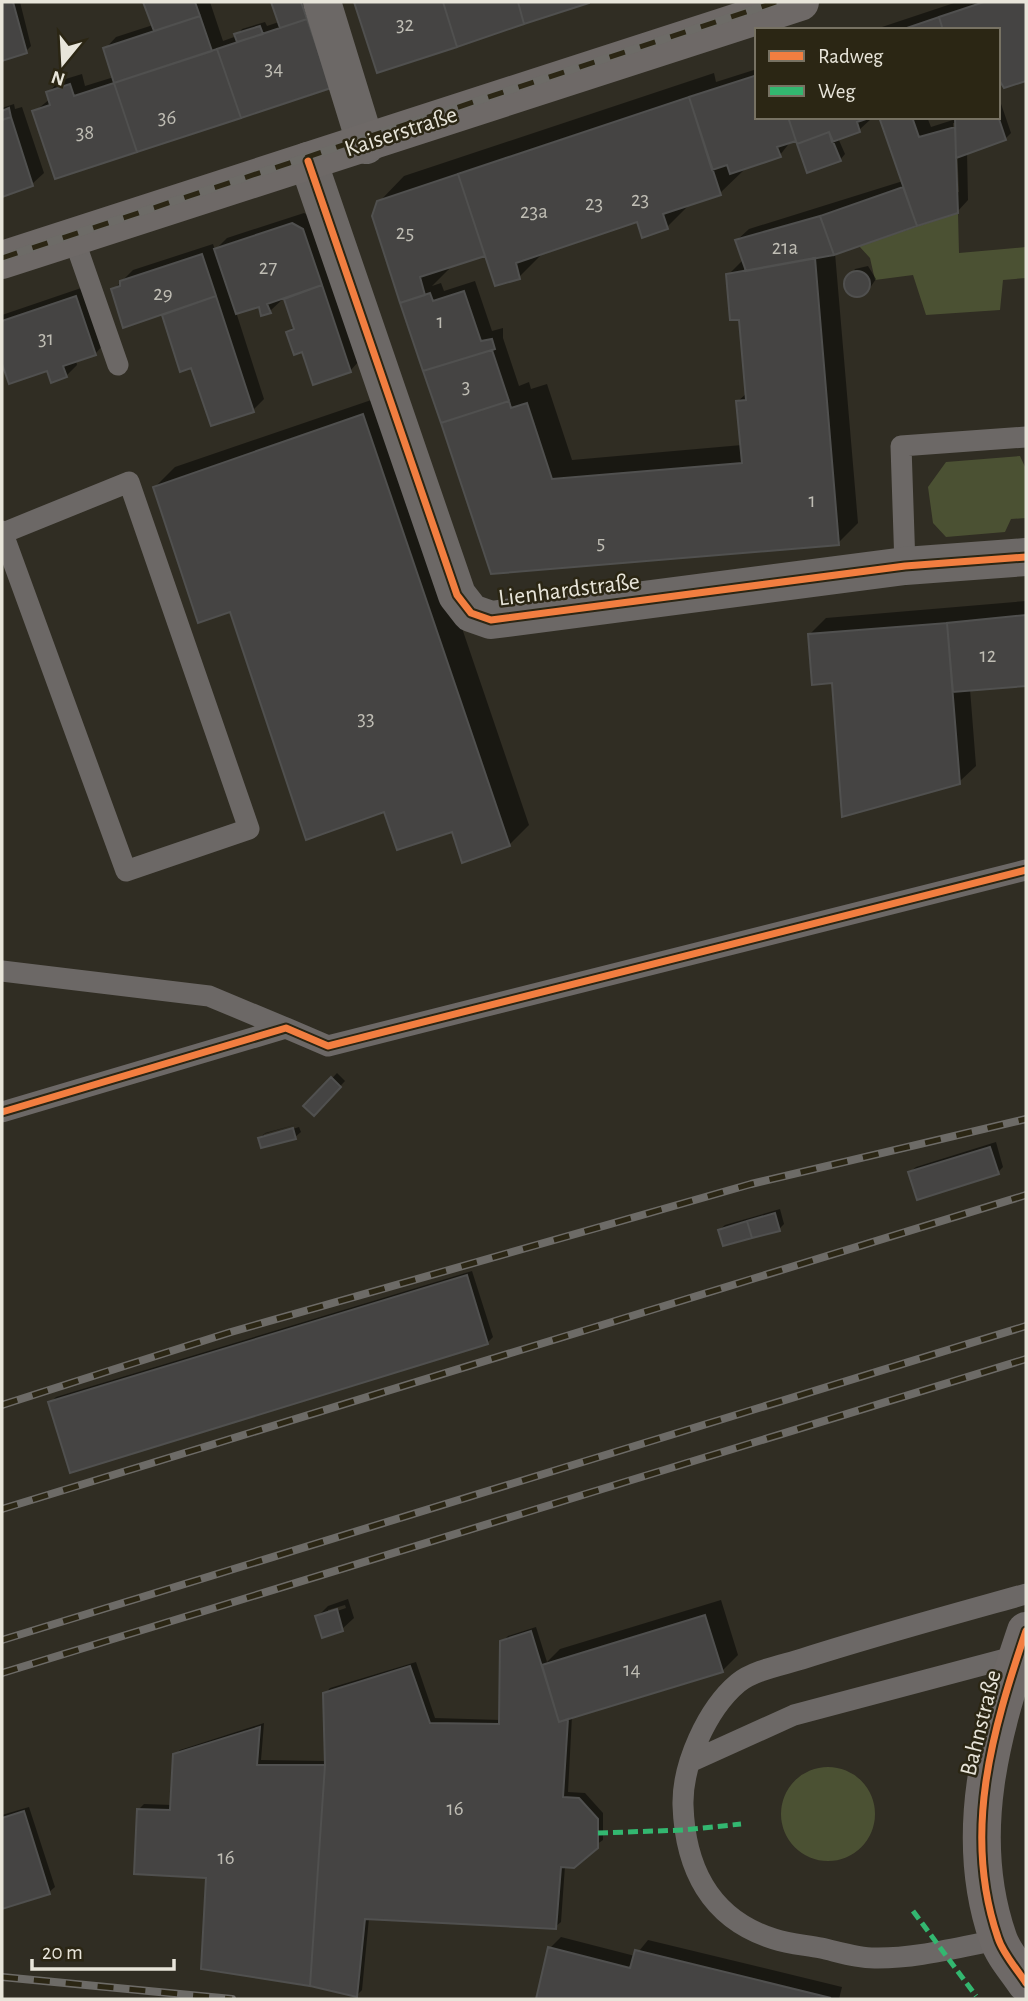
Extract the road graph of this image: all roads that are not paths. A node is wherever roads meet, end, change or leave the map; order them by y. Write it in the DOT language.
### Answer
graph roads {
  1 [pos="322,2"];
  2 [pos="800,2"];
  3 [pos="366,145"];
  4 [pos="308,161"];
  5 [pos="74,236"];
  6 [pos="2,260"];
  7 [pos="118,365"];
  8 [pos="1026,437"];
  9 [pos="2,532"];
  10 [pos="1026,557"];
  11 [pos="905,566"];
  12 [pos="1026,870"];
  13 [pos="2,971"];
  14 [pos="286,1028"];
  15 [pos="2,1112"];
  16 [pos="1026,1594"];
  17 [pos="1022,1644"];
  18 [pos="690,1762"];
  19 [pos="998,1940"];
  20 [pos="1026,1983"];
  1 -- 3 [label="street"];
  2 -- 3 [label="main road, Kaiserstraße"];
  3 -- 4 [label="main road, Kaiserstraße"];
  4 -- 5 [label="main road, Kaiserstraße"];
  4 -- 11 [label="street, Lienhardstraße"];
  5 -- 6 [label="main road, Kaiserstraße"];
  5 -- 7 [label="lane"];
  8 -- 11 [label="lane"];
  9 -- 9 [label="lane"];
  10 -- 11 [label="street, Lienhardstraße"];
  12 -- 14 [label="lane"];
  13 -- 14 [label="lane"];
  14 -- 15 [label="lane"];
  16 -- 18 [label="lane"];
  17 -- 18 [label="lane"];
  17 -- 19 [label="main road, Bahnstraße"];
  18 -- 19 [label="lane"];
  19 -- 20 [label="main road, Bahnstraße"];
}
